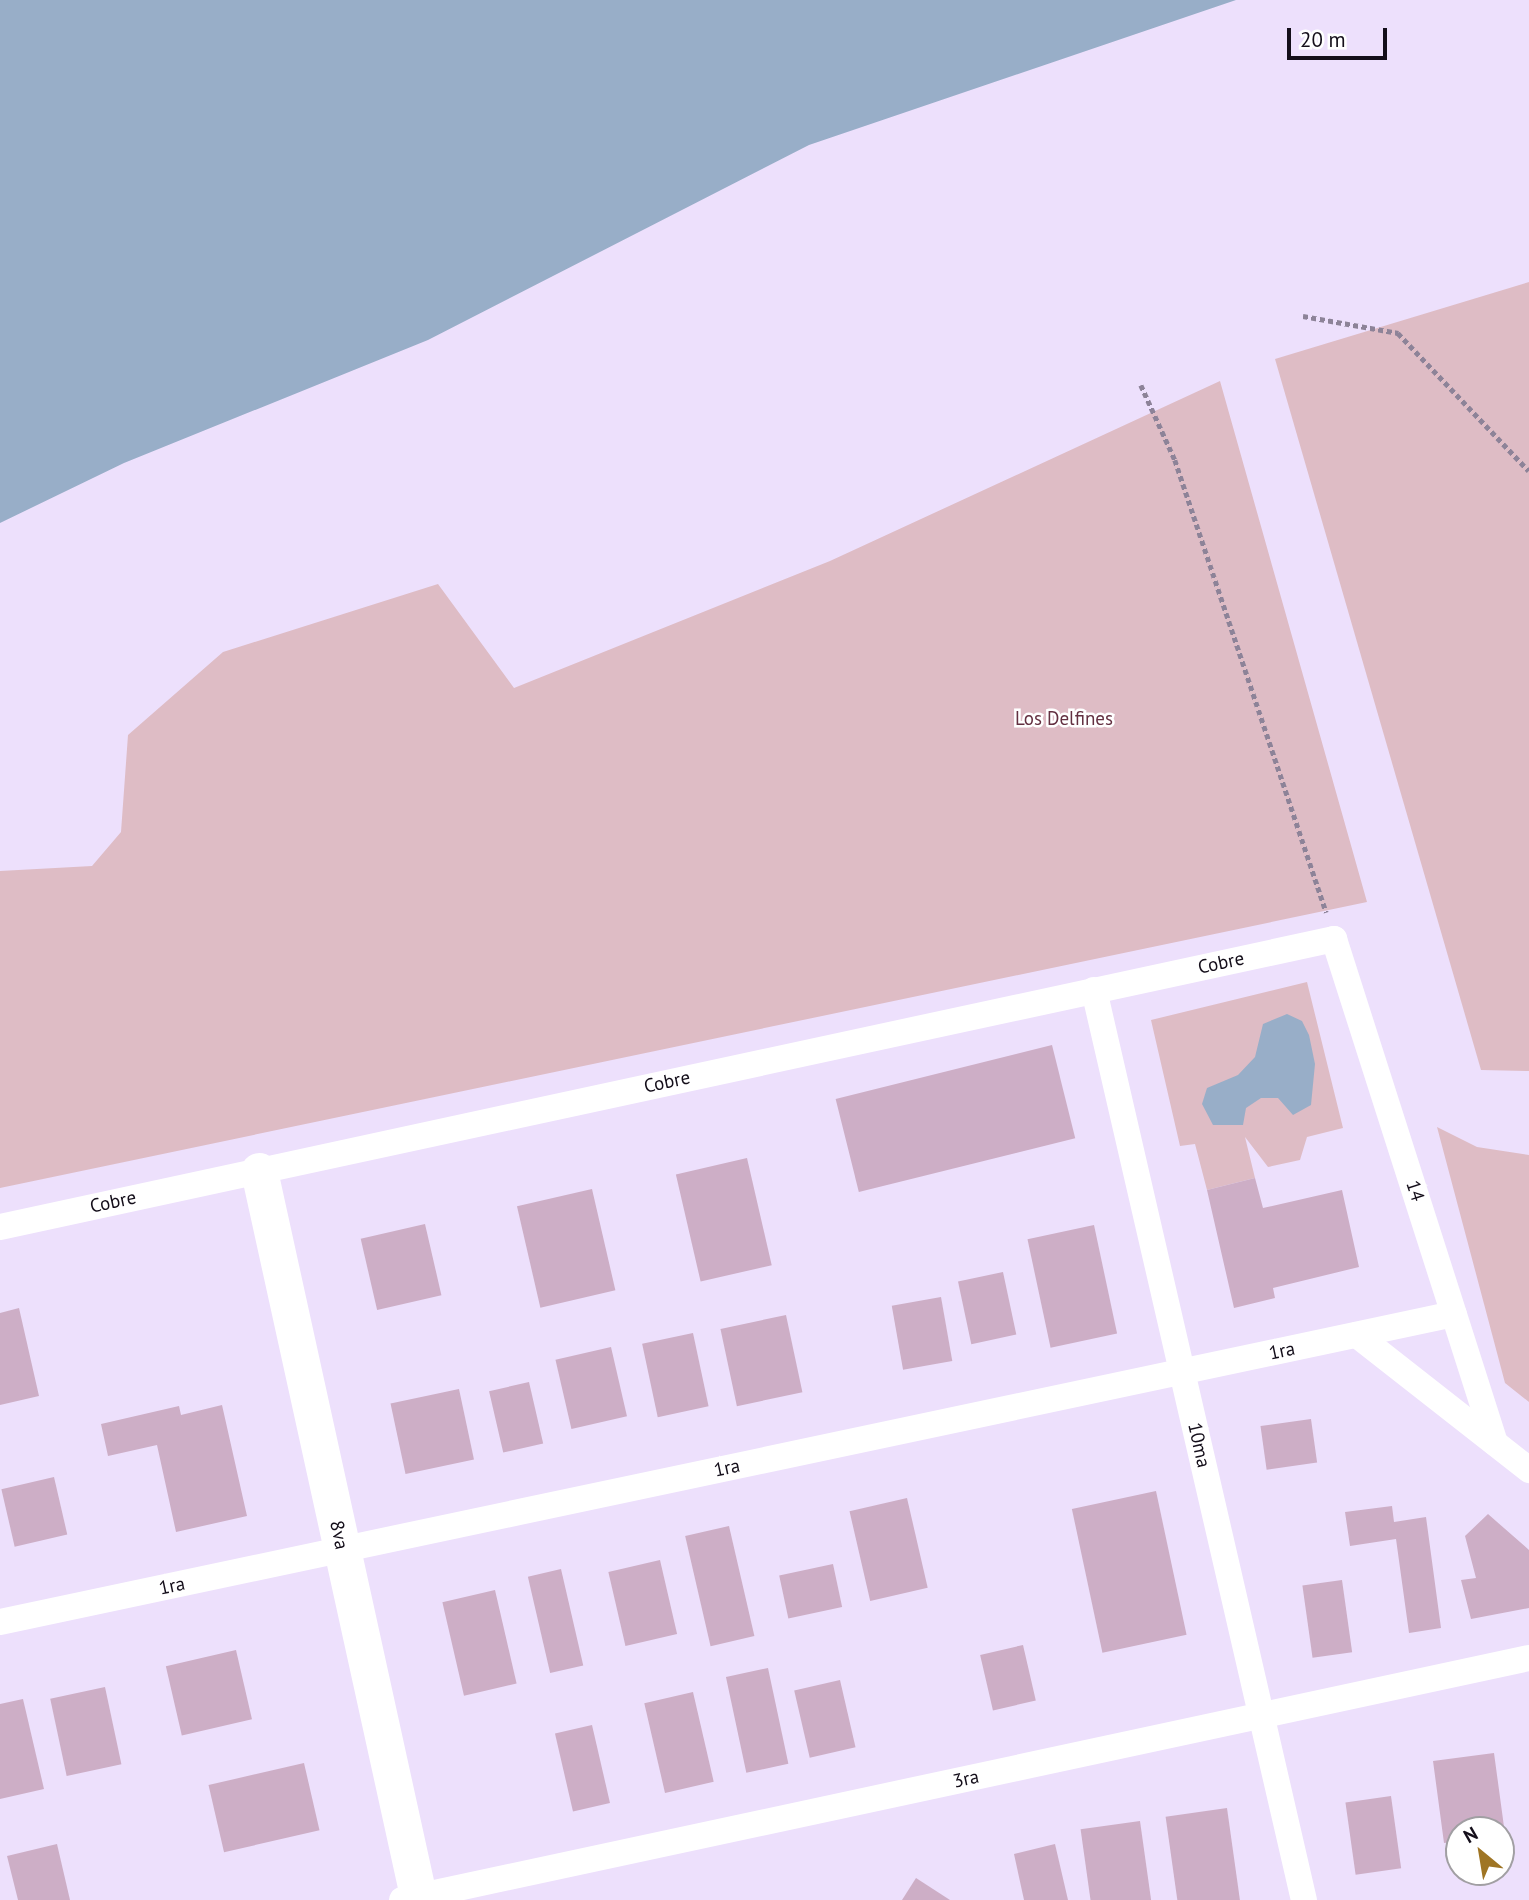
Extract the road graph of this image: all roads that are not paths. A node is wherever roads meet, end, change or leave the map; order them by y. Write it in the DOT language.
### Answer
graph roads {
  1 [pos="1334,939"];
  2 [pos="1094,990"];
  3 [pos="259,1171"];
  4 [pos="0,1227"];
  5 [pos="1454,1314"];
  6 [pos="1357,1335"];
  7 [pos="1182,1372"];
  8 [pos="1495,1443"];
  9 [pos="1529,1470"];
  10 [pos="342,1550"];
  11 [pos="0,1622"];
  12 [pos="1529,1658"];
  13 [pos="1261,1716"];
  14 [pos="413,1899"];
  15 [pos="1304,1900"];
  1 -- 2 [label="street, Cobre"];
  1 -- 5 [label="street, 14"];
  2 -- 3 [label="street, Cobre"];
  2 -- 7 [label="street, 10ma"];
  3 -- 4 [label="street, Cobre"];
  3 -- 10 [label="street, 8va"];
  5 -- 6 [label="street, 1ra"];
  5 -- 8 [label="street, 14"];
  6 -- 7 [label="street, 1ra"];
  6 -- 8 [label="street"];
  7 -- 10 [label="street, 1ra"];
  7 -- 13 [label="street, 10ma"];
  8 -- 9 [label="street"];
  10 -- 11 [label="street, 1ra"];
  10 -- 14 [label="street, 8va"];
  12 -- 13 [label="street, 3ra"];
  13 -- 14 [label="street, 3ra"];
  13 -- 15 [label="street, 10ma"];
}
